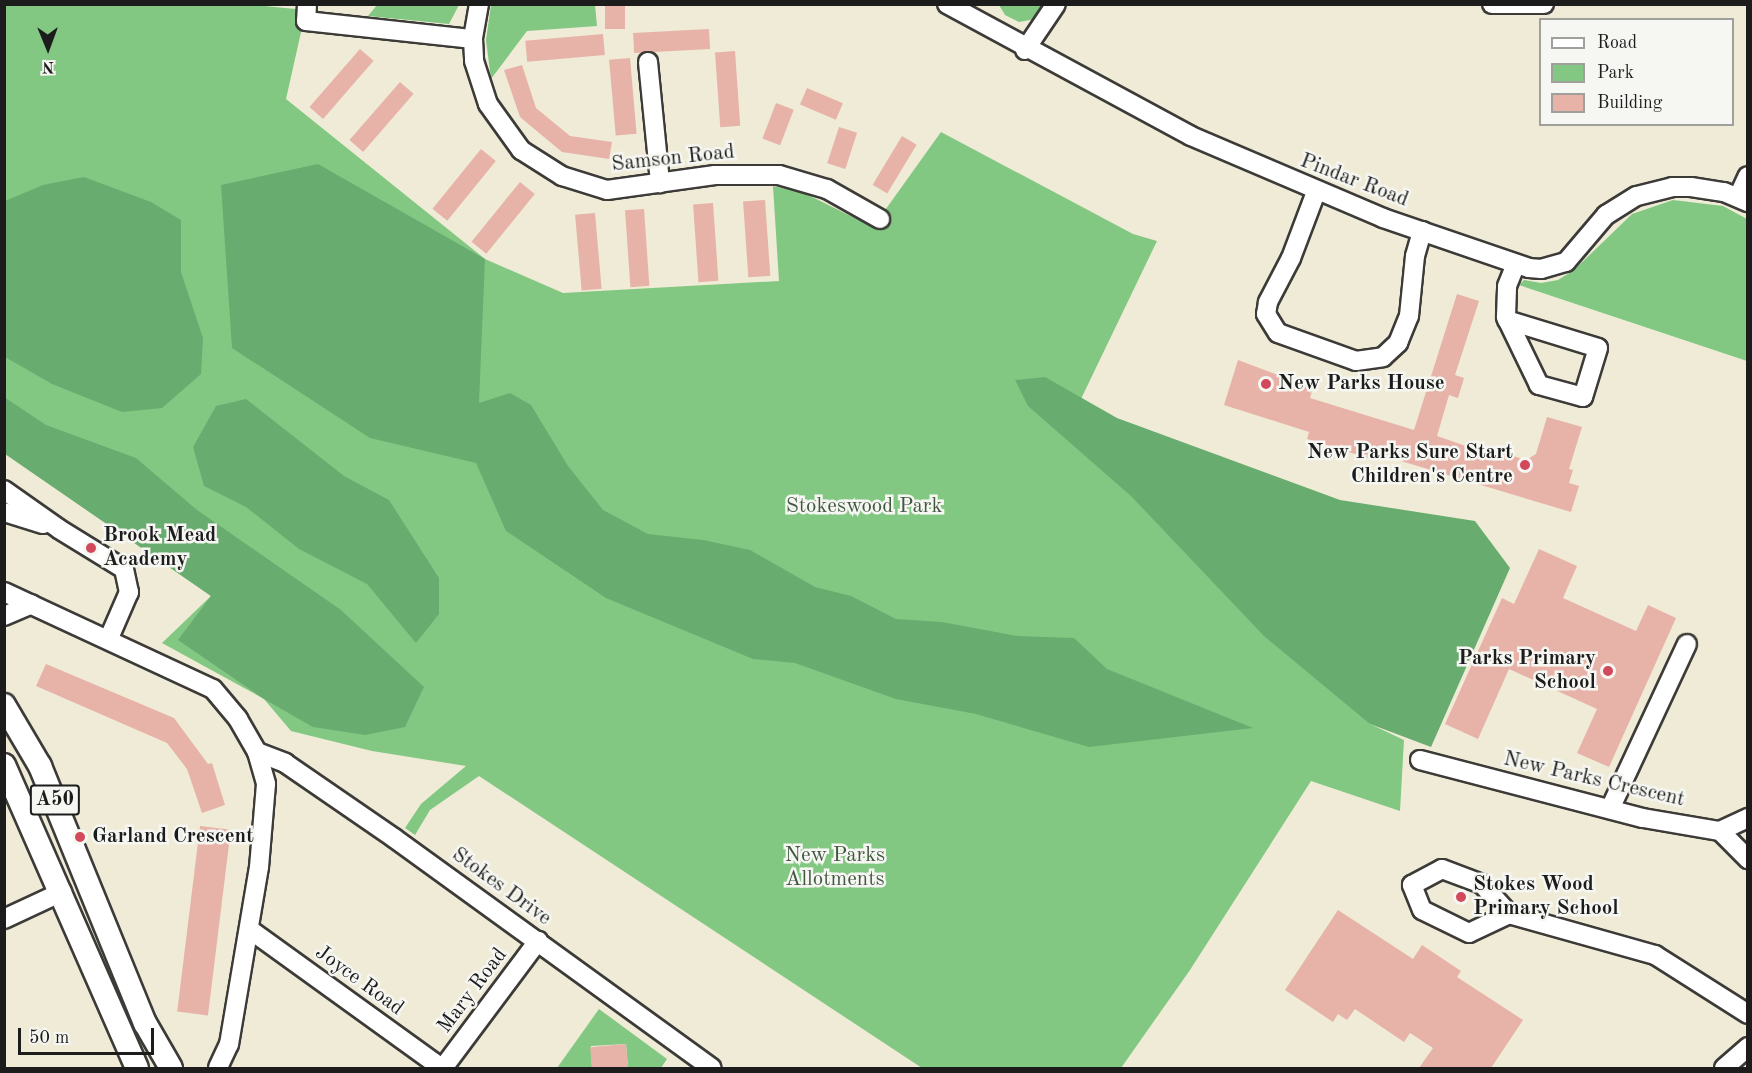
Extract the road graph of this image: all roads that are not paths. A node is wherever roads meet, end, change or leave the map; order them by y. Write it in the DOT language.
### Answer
graph roads {
  1 [pos="479,4"];
  2 [pos="947,4"];
  3 [pos="1056,4"];
  4 [pos="1492,4"];
  5 [pos="1544,4"];
  6 [pos="307,6"];
  7 [pos="970,10"];
  8 [pos="473,39"];
  9 [pos="1025,50"];
  10 [pos="648,62"];
  11 [pos="1748,177"];
  12 [pos="660,183"];
  13 [pos="1316,192"];
  14 [pos="1743,199"];
  15 [pos="880,219"];
  16 [pos="1422,231"];
  17 [pos="1516,264"];
  18 [pos="1507,320"];
  19 [pos="4,490"];
  20 [pos="4,512"];
  21 [pos="59,529"];
  22 [pos="4,592"];
  23 [pos="32,604"];
  24 [pos="4,616"];
  25 [pos="109,638"];
  26 [pos="1687,644"];
  27 [pos="4,705"];
  28 [pos="257,752"];
  29 [pos="1420,760"];
  30 [pos="4,765"];
  31 [pos="1610,809"];
  32 [pos="1748,818"];
  33 [pos="1720,831"];
  34 [pos="1748,859"];
  35 [pos="98,900"];
  36 [pos="66,901"];
  37 [pos="1509,914"];
  38 [pos="4,919"];
  39 [pos="249,929"];
  40 [pos="538,941"];
  41 [pos="1748,1014"];
  42 [pos="1748,1047"];
  43 [pos="137,1068"];
  44 [pos="171,1068"];
  45 [pos="218,1068"];
  46 [pos="443,1068"];
  47 [pos="712,1068"];
  48 [pos="1724,1068"];
  1 -- 8 [label="street, Samson Road"];
  2 -- 7 [label="street, Pindar Road"];
  3 -- 9 [label="street"];
  4 -- 5 [label="street"];
  6 -- 8 [label="street"];
  7 -- 9 [label="street, Pindar Road"];
  8 -- 12 [label="street, Samson Road"];
  9 -- 13 [label="street, Pindar Road"];
  10 -- 12 [label="street"];
  11 -- 14 [label="street"];
  12 -- 15 [label="street, Samson Road"];
  13 -- 16 [label="street, Pindar Road"];
  13 -- 16 [label="street"];
  14 -- 17 [label="street, Pindar Road"];
  16 -- 17 [label="street, Pindar Road"];
  17 -- 18 [label="street"];
  18 -- 18 [label="street"];
  19 -- 21 [label="street"];
  20 -- 21 [label="street"];
  21 -- 25 [label="street"];
  22 -- 23 [label="street"];
  23 -- 24 [label="street"];
  23 -- 25 [label="street"];
  25 -- 28 [label="street"];
  26 -- 31 [label="street"];
  27 -- 35 [label="main road, A50"];
  28 -- 39 [label="street"];
  28 -- 40 [label="street, Stokes Drive"];
  29 -- 31 [label="street, New Parks Crescent"];
  30 -- 36 [label="main road, A50"];
  31 -- 33 [label="street, New Parks Crescent"];
  32 -- 33 [label="street"];
  33 -- 34 [label="street"];
  35 -- 36 [label="main road"];
  35 -- 44 [label="main road, A50"];
  36 -- 38 [label="street"];
  36 -- 43 [label="main road, A50"];
  37 -- 37 [label="street"];
  37 -- 41 [label="street"];
  39 -- 45 [label="street"];
  39 -- 46 [label="street, Joyce Road"];
  40 -- 46 [label="street, Mary Road"];
  40 -- 47 [label="street, Stokes Drive"];
  42 -- 48 [label="street"];
}
